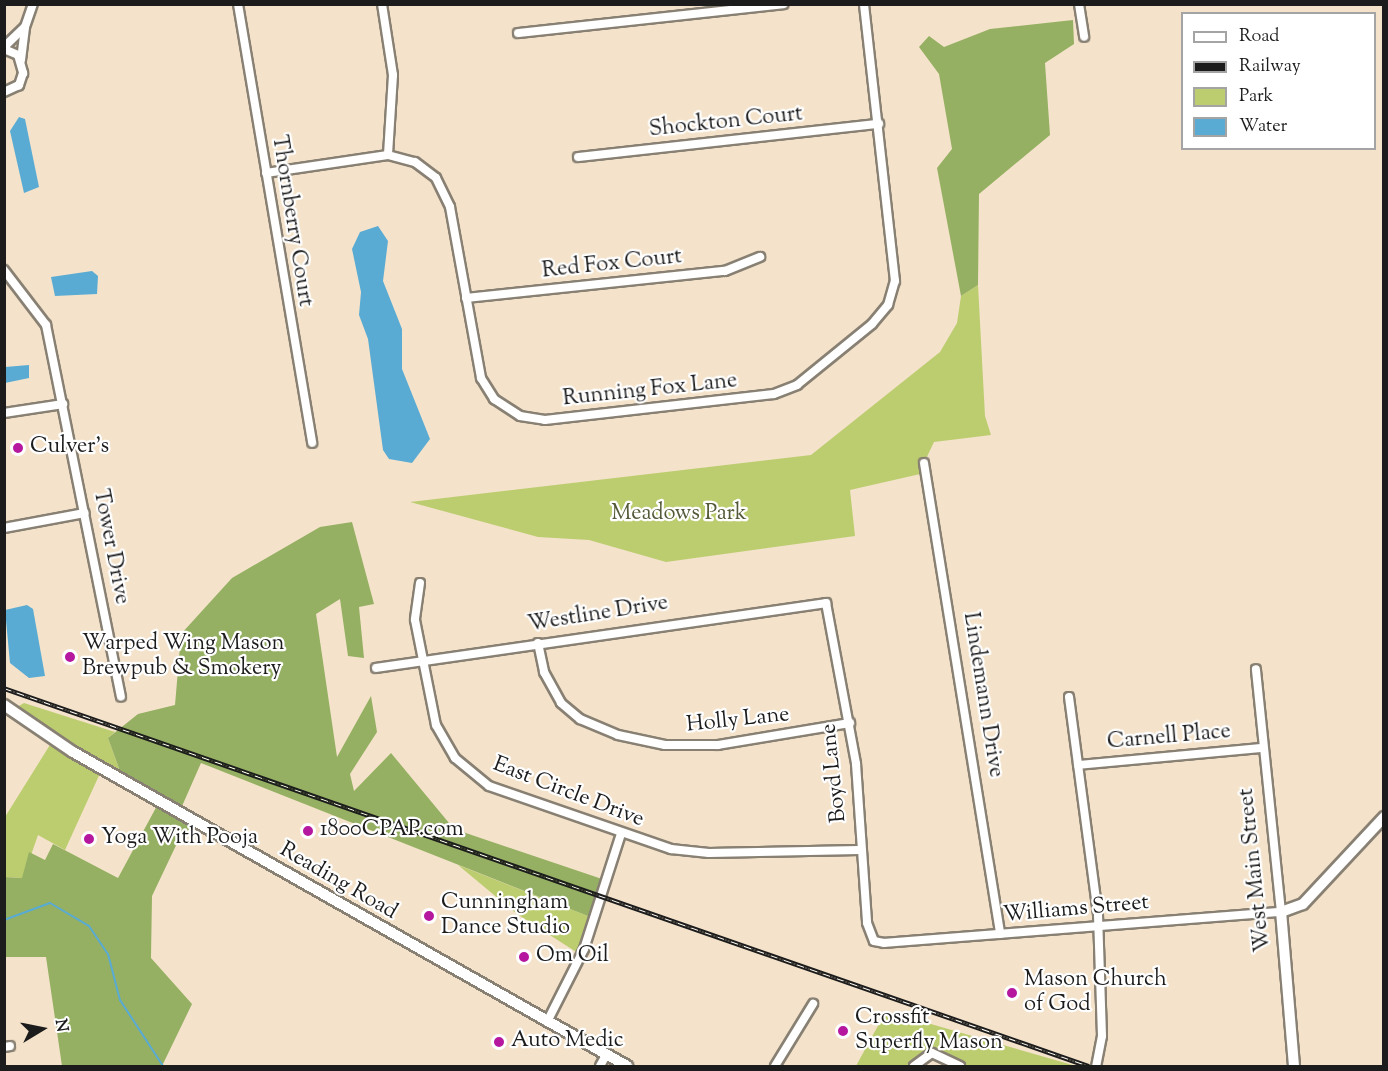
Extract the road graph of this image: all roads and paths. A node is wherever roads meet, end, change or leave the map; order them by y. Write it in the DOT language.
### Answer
graph roads {
  1 [pos="33,4"];
  2 [pos="238,4"];
  3 [pos="382,4"];
  4 [pos="783,4"];
  5 [pos="864,4"];
  6 [pos="1079,4"];
  7 [pos="25,27"];
  8 [pos="518,33"];
  9 [pos="1084,37"];
  10 [pos="4,48"];
  11 [pos="21,60"];
  12 [pos="6,93"];
  13 [pos="879,124"];
  14 [pos="388,155"];
  15 [pos="578,157"];
  16 [pos="266,173"];
  17 [pos="760,257"];
  18 [pos="4,270"];
  19 [pos="465,298"];
  20 [pos="62,400"];
  21 [pos="4,413"];
  22 [pos="312,443"];
  23 [pos="924,463"];
  24 [pos="85,513"];
  25 [pos="4,528"];
  26 [pos="420,583"];
  27 [pos="826,603"];
  28 [pos="538,643"];
  29 [pos="422,660"];
  30 [pos="376,668"];
  31 [pos="1256,669"];
  32 [pos="121,697"];
  33 [pos="1069,697"];
  34 [pos="4,705"];
  35 [pos="850,723"];
  36 [pos="1262,748"];
  37 [pos="1078,765"];
  38 [pos="1383,817"];
  39 [pos="621,834"];
  40 [pos="859,849"];
  41 [pos="1281,912"];
  42 [pos="1097,927"];
  43 [pos="1000,934"];
  44 [pos="874,941"];
  45 [pos="813,1004"];
  46 [pos="547,1022"];
  47 [pos="606,1055"];
  48 [pos="600,1066"];
  49 [pos="627,1066"];
  50 [pos="775,1066"];
  51 [pos="914,1066"];
  52 [pos="960,1066"];
  53 [pos="1096,1066"];
  54 [pos="1294,1066"];
  1 -- 7 [label="street"];
  2 -- 16 [label="street, Thornberry Court"];
  3 -- 14 [label="street"];
  4 -- 8 [label="street"];
  5 -- 13 [label="street, Running Fox Lane"];
  6 -- 9 [label="street"];
  7 -- 10 [label="street"];
  7 -- 11 [label="street"];
  10 -- 11 [label="street"];
  11 -- 12 [label="street"];
  13 -- 15 [label="street, Shockton Court"];
  13 -- 19 [label="street, Running Fox Lane"];
  14 -- 16 [label="street, Running Fox Lane"];
  14 -- 19 [label="street, Running Fox Lane"];
  16 -- 22 [label="street, Thornberry Court"];
  17 -- 19 [label="street, Red Fox Court"];
  18 -- 20 [label="street, Tower Drive"];
  20 -- 21 [label="street"];
  20 -- 24 [label="street, Tower Drive"];
  23 -- 43 [label="street, Lindemann Drive"];
  24 -- 25 [label="street"];
  24 -- 32 [label="street, Tower Drive"];
  26 -- 29 [label="street, East Circle Drive"];
  27 -- 28 [label="street, Westline Drive"];
  27 -- 35 [label="street, Boyd Lane"];
  28 -- 29 [label="street, Westline Drive"];
  28 -- 35 [label="street, Holly Lane"];
  29 -- 30 [label="street, Westline Drive"];
  29 -- 39 [label="street, East Circle Drive"];
  31 -- 36 [label="street, West Main Street"];
  33 -- 37 [label="street"];
  34 -- 46 [label="main road, Reading Road"];
  35 -- 40 [label="street, Boyd Lane"];
  36 -- 37 [label="street, Carnell Place"];
  36 -- 41 [label="street, West Main Street"];
  37 -- 42 [label="street"];
  38 -- 41 [label="main road"];
  39 -- 40 [label="street, East Circle Drive"];
  39 -- 46 [label="street"];
  40 -- 44 [label="street, Boyd Lane"];
  41 -- 42 [label="street, Williams Street"];
  41 -- 54 [label="main road, West Main Street"];
  42 -- 43 [label="street, Williams Street"];
  42 -- 53 [label="street"];
  43 -- 44 [label="street, Williams Street"];
  45 -- 50 [label="street"];
  46 -- 47 [label="main road, Reading Road"];
  47 -- 48 [label="street"];
  47 -- 49 [label="main road, Reading Road"];
  51 -- 52 [label="street"];
}
